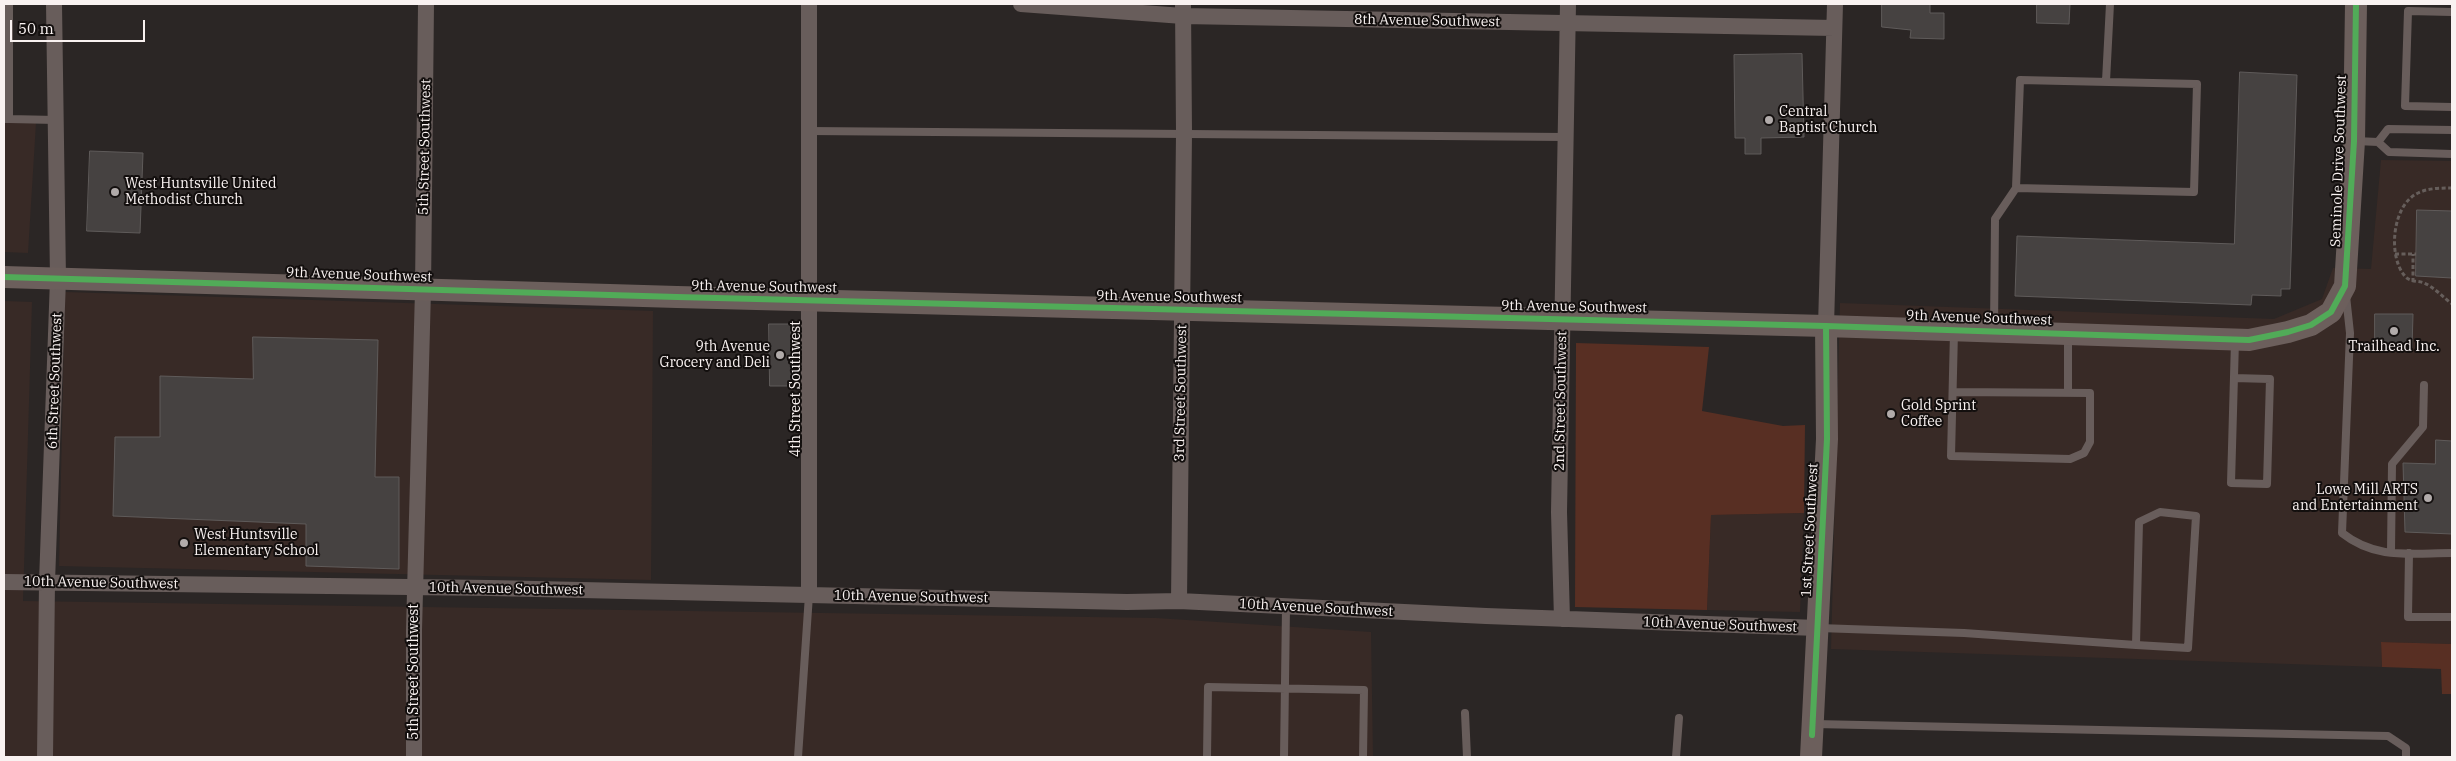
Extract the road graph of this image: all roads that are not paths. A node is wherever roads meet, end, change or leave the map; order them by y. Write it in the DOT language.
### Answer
graph roads {
  1 [pos="9,4"];
  2 [pos="54,4"];
  3 [pos="426,4"];
  4 [pos="809,4"];
  5 [pos="1020,4"];
  6 [pos="1568,4"];
  7 [pos="1835,4"];
  8 [pos="2110,4"];
  9 [pos="2356,4"];
  10 [pos="1183,10"];
  11 [pos="2452,12"];
  12 [pos="1568,24"];
  13 [pos="1834,28"];
  14 [pos="2106,81"];
  15 [pos="2452,107"];
  16 [pos="7,119"];
  17 [pos="56,120"];
  18 [pos="2452,130"];
  19 [pos="808,131"];
  20 [pos="1184,134"];
  21 [pos="1565,137"];
  22 [pos="2354,141"];
  23 [pos="2378,142"];
  24 [pos="2452,154"];
  25 [pos="2016,188"];
  26 [pos="4,277"];
  27 [pos="58,280"];
  28 [pos="2345,286"];
  29 [pos="423,290"];
  30 [pos="809,300"];
  31 [pos="1182,309"];
  32 [pos="2328,314"];
  33 [pos="1562,319"];
  34 [pos="1826,326"];
  35 [pos="1954,330"];
  36 [pos="1994,331"];
  37 [pos="2068,334"];
  38 [pos="2235,339"];
  39 [pos="2234,378"];
  40 [pos="2424,385"];
  41 [pos="1952,392"];
  42 [pos="2068,393"];
  43 [pos="2391,552"];
  44 [pos="2409,553"];
  45 [pos="2452,553"];
  46 [pos="4,582"];
  47 [pos="47,582"];
  48 [pos="415,588"];
  49 [pos="809,595"];
  50 [pos="1179,602"];
  51 [pos="1286,606"];
  52 [pos="2452,617"];
  53 [pos="1562,619"];
  54 [pos="1817,628"];
  55 [pos="2136,644"];
  56 [pos="1285,688"];
  57 [pos="1465,713"];
  58 [pos="1679,718"];
  59 [pos="1813,724"];
  60 [pos="45,757"];
  61 [pos="414,757"];
  62 [pos="798,757"];
  63 [pos="1206,757"];
  64 [pos="1284,757"];
  65 [pos="1363,757"];
  66 [pos="1467,757"];
  67 [pos="1676,757"];
  68 [pos="1811,757"];
  69 [pos="2406,757"];
  1 -- 16 [label="lane"];
  2 -- 17 [label="street, 6th Street Southwest"];
  3 -- 29 [label="street, 5th Street Southwest"];
  4 -- 19 [label="street, 4th Street Southwest"];
  5 -- 10 [label="street, 8th Avenue Southwest"];
  6 -- 12 [label="street, 2nd Street Southwest"];
  7 -- 13 [label="street, 1st Street Southwest"];
  8 -- 14 [label="lane"];
  9 -- 22 [label="street, Seminole Drive Southwest"];
  10 -- 12 [label="street, 8th Avenue Southwest"];
  10 -- 20 [label="street, 3rd Street Southwest"];
  11 -- 15 [label="lane"];
  12 -- 13 [label="street, 8th Avenue Southwest"];
  12 -- 21 [label="street, 2nd Street Southwest"];
  13 -- 34 [label="street, 1st Street Southwest"];
  14 -- 25 [label="lane"];
  14 -- 25 [label="lane"];
  16 -- 17 [label="lane"];
  17 -- 27 [label="street, 6th Street Southwest"];
  18 -- 23 [label="lane"];
  19 -- 20 [label="lane"];
  19 -- 30 [label="street, 4th Street Southwest"];
  20 -- 21 [label="lane"];
  20 -- 31 [label="street, 3rd Street Southwest"];
  21 -- 33 [label="street, 2nd Street Southwest"];
  22 -- 23 [label="lane"];
  22 -- 28 [label="street, Seminole Drive Southwest"];
  23 -- 24 [label="lane"];
  25 -- 36 [label="lane"];
  26 -- 27 [label="street, 9th Avenue Southwest"];
  27 -- 29 [label="street, 9th Avenue Southwest"];
  27 -- 47 [label="street, 6th Street Southwest"];
  28 -- 32 [label="street, Seminole Drive Southwest"];
  28 -- 43 [label="lane"];
  29 -- 30 [label="street, 9th Avenue Southwest"];
  29 -- 48 [label="street, 5th Street Southwest"];
  30 -- 31 [label="street, 9th Avenue Southwest"];
  30 -- 49 [label="street, 4th Street Southwest"];
  31 -- 33 [label="street, 9th Avenue Southwest"];
  31 -- 50 [label="street, 3rd Street Southwest"];
  32 -- 38 [label="street, 9th Avenue Southwest"];
  33 -- 34 [label="street, 9th Avenue Southwest"];
  33 -- 53 [label="street, 2nd Street Southwest"];
  34 -- 35 [label="street, 9th Avenue Southwest"];
  34 -- 54 [label="street, 1st Street Southwest"];
  35 -- 36 [label="street, 9th Avenue Southwest"];
  35 -- 41 [label="lane"];
  36 -- 37 [label="street, 9th Avenue Southwest"];
  37 -- 38 [label="street, 9th Avenue Southwest"];
  37 -- 42 [label="lane"];
  38 -- 39 [label="lane"];
  39 -- 39 [label="lane"];
  40 -- 43 [label="lane"];
  41 -- 42 [label="lane"];
  41 -- 42 [label="lane"];
  43 -- 44 [label="lane"];
  44 -- 45 [label="lane"];
  44 -- 52 [label="lane"];
  46 -- 47 [label="street, 10th Avenue Southwest"];
  47 -- 48 [label="street, 10th Avenue Southwest"];
  47 -- 60 [label="street, 6th Street Southwest"];
  48 -- 49 [label="street, 10th Avenue Southwest"];
  48 -- 61 [label="street, 5th Street Southwest"];
  49 -- 50 [label="street, 10th Avenue Southwest"];
  49 -- 62 [label="lane"];
  50 -- 51 [label="street, 10th Avenue Southwest"];
  51 -- 53 [label="street, 10th Avenue Southwest"];
  51 -- 56 [label="lane"];
  53 -- 54 [label="street, 10th Avenue Southwest"];
  54 -- 55 [label="lane"];
  54 -- 59 [label="street, 1st Street Southwest"];
  55 -- 55 [label="lane"];
  56 -- 63 [label="lane"];
  56 -- 64 [label="lane"];
  56 -- 65 [label="lane"];
  57 -- 66 [label="lane"];
  58 -- 67 [label="lane"];
  59 -- 68 [label="street, 1st Street Southwest"];
  59 -- 69 [label="lane"];
}
